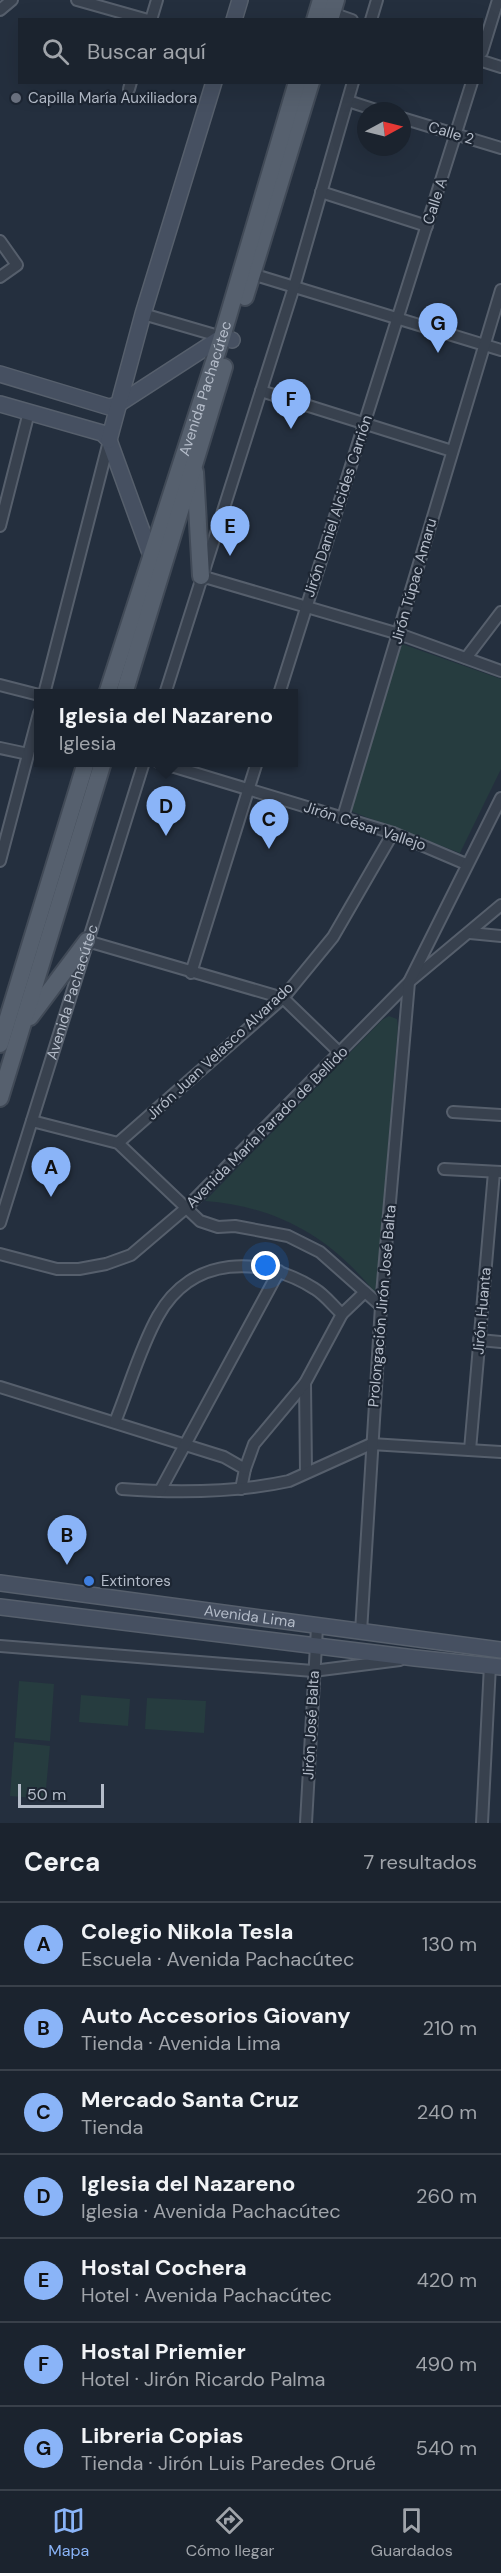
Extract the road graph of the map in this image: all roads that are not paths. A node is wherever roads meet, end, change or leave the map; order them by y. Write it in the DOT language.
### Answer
graph roads {
  1 [pos="12,0"];
  2 [pos="77,0"];
  3 [pos="157,0"];
  4 [pos="240,0"];
  5 [pos="377,0"];
  6 [pos="498,0"];
  7 [pos="330,8"];
  8 [pos="0,10"];
  9 [pos="142,18"];
  10 [pos="150,18"];
  11 [pos="235,18"];
  12 [pos="318,18"];
  13 [pos="348,18"];
  14 [pos="372,18"];
  15 [pos="483,49"];
  16 [pos="483,61"];
  17 [pos="501,68"];
  18 [pos="213,84"];
  19 [pos="296,84"];
  20 [pos="310,84"];
  21 [pos="352,84"];
  22 [pos="471,84"];
  23 [pos="348,101"];
  24 [pos="357,104"];
  25 [pos="411,121"];
  26 [pos="456,135"];
  27 [pos="501,148"];
  28 [pos="321,192"];
  29 [pos="427,226"];
  30 [pos="0,241"];
  31 [pos="252,274"];
  32 [pos="0,277"];
  33 [pos="294,287"];
  34 [pos="501,293"];
  35 [pos="143,314"];
  36 [pos="398,319"];
  37 [pos="227,338"];
  38 [pos="483,344"];
  39 [pos="501,350"];
  40 [pos="0,374"];
  41 [pos="261,391"];
  42 [pos="0,404"];
  43 [pos="117,405"];
  44 [pos="29,412"];
  45 [pos="365,423"];
  46 [pos="109,440"];
  47 [pos="452,451"];
  48 [pos="195,460"];
  49 [pos="0,526"];
  50 [pos="150,554"];
  51 [pos="201,576"];
  52 [pos="307,606"];
  53 [pos="501,612"];
  54 [pos="399,633"];
  55 [pos="466,658"];
  56 [pos="501,671"];
  57 [pos="0,685"];
  58 [pos="45,689"];
  59 [pos="108,689"];
  60 [pos="125,689"];
  61 [pos="166,689"];
  62 [pos="280,689"];
  63 [pos="34,694"];
  64 [pos="34,732"];
  65 [pos="0,748"];
  66 [pos="28,754"];
  67 [pos="84,767"];
  68 [pos="101,767"];
  69 [pos="142,767"];
  70 [pos="176,767"];
  71 [pos="256,767"];
  72 [pos="249,789"];
  73 [pos="501,798"];
  74 [pos="343,817"];
  75 [pos="5,818"];
  76 [pos="393,833"];
  77 [pos="0,861"];
  78 [pos="466,864"];
  79 [pos="501,904"];
  80 [pos="470,933"];
  81 [pos="501,936"];
  82 [pos="87,941"];
  83 [pos="191,973"];
  84 [pos="410,982"];
  85 [pos="283,998"];
  86 [pos="23,1028"];
  87 [pos="0,1041"];
  88 [pos="341,1054"];
  89 [pos="0,1098"];
  90 [pos="453,1112"];
  91 [pos="501,1115"];
  92 [pos="32,1121"];
  93 [pos="118,1143"];
  94 [pos="444,1169"];
  95 [pos="497,1172"];
  96 [pos="185,1209"];
  97 [pos="0,1223"];
  98 [pos="0,1254"];
  99 [pos="279,1271"];
  100 [pos="365,1292"];
  101 [pos="381,1306"];
  102 [pos="342,1314"];
  103 [pos="479,1340"];
  104 [pos="501,1342"];
  105 [pos="305,1383"];
  106 [pos="0,1387"];
  107 [pos="115,1422"];
  108 [pos="371,1444"];
  109 [pos="186,1445"];
  110 [pos="470,1450"];
  111 [pos="501,1452"];
  112 [pos="245,1469"];
  113 [pos="306,1472"];
  114 [pos="122,1489"];
  115 [pos="241,1489"];
  116 [pos="160,1491"];
  117 [pos="0,1583"];
  118 [pos="0,1607"];
  119 [pos="317,1627"];
  120 [pos="361,1632"];
  121 [pos="0,1646"];
  122 [pos="315,1646"];
  123 [pos="501,1650"];
  124 [pos="416,1658"];
  125 [pos="495,1666"];
  126 [pos="313,1671"];
  127 [pos="306,1823"];
  128 [pos="482,1823"];
  1 -- 8 [label="street"];
  2 -- 9 [label="street"];
  3 -- 10 [label="street"];
  4 -- 11 [label="main road"];
  5 -- 14 [label="street"];
  6 -- 15 [label="street"];
  7 -- 12 [label="main road"];
  7 -- 13 [label="street"];
  16 -- 17 [label="street"];
  18 -- 35 [label="main road"];
  19 -- 37 [label="main road, Avenida Pachacútec"];
  20 -- 31 [label="main road, Avenida Pachacútec"];
  21 -- 23 [label="street"];
  22 -- 26 [label="street, Calle A"];
  23 -- 24 [label="street"];
  23 -- 28 [label="street"];
  25 -- 26 [label="street, Calle 2"];
  26 -- 27 [label="street, Calle 2"];
  26 -- 29 [label="street, Calle A"];
  28 -- 29 [label="street"];
  28 -- 33 [label="street"];
  29 -- 36 [label="street, Calle A"];
  30 -- 32 [label="street"];
  31 -- 33 [label="street"];
  31 -- 37 [label="main road, Avenida Pachacútec"];
  33 -- 36 [label="street"];
  33 -- 41 [label="street"];
  34 -- 38 [label="street, Jirón Túpac Amaru"];
  35 -- 37 [label="street"];
  35 -- 43 [label="main road"];
  36 -- 38 [label="street"];
  36 -- 45 [label="street, Jirón Daniel Alcides Carrión"];
  37 -- 43 [label="main road"];
  37 -- 48 [label="main road, Avenida Pachacútec"];
  37 -- 50 [label="main road, Avenida Pachacútec"];
  38 -- 39 [label="street"];
  38 -- 47 [label="street, Jirón Túpac Amaru"];
  40 -- 43 [label="main road"];
  41 -- 45 [label="street"];
  41 -- 51 [label="street"];
  42 -- 44 [label="main road"];
  43 -- 46 [label="main road"];
  44 -- 46 [label="main road"];
  44 -- 49 [label="street"];
  45 -- 47 [label="street"];
  45 -- 52 [label="street, Jirón Daniel Alcides Carrión"];
  46 -- 50 [label="main road"];
  46 -- 58 [label="street"];
  47 -- 54 [label="street, Jirón Túpac Amaru"];
  48 -- 51 [label="main road"];
  48 -- 60 [label="main road, Avenida Pachacútec"];
  50 -- 59 [label="main road, Avenida Pachacútec"];
  51 -- 52 [label="street"];
  51 -- 61 [label="street"];
  52 -- 54 [label="street"];
  52 -- 62 [label="street, Jirón Daniel Alcides Carrión"];
  53 -- 55 [label="street"];
  54 -- 55 [label="street"];
  54 -- 74 [label="street, Jirón Túpac Amaru"];
  55 -- 56 [label="street"];
  57 -- 63 [label="street"];
  64 -- 66 [label="street"];
  65 -- 66 [label="street"];
  66 -- 75 [label="street"];
  67 -- 87 [label="main road"];
  68 -- 86 [label="main road"];
  69 -- 82 [label="street, Avenida Pachacútec"];
  70 -- 72 [label="street, Jirón César Vallejo"];
  71 -- 72 [label="street"];
  72 -- 74 [label="street, Jirón César Vallejo"];
  72 -- 83 [label="street"];
  73 -- 78 [label="street"];
  74 -- 76 [label="street, Jirón César Vallejo"];
  75 -- 77 [label="street"];
  76 -- 78 [label="street, Jirón César Vallejo"];
  76 -- 85 [label="street, Jirón Juan Velasco Alvarado"];
  78 -- 84 [label="street"];
  79 -- 80 [label="street, Avenida María Parado de Bellido"];
  80 -- 81 [label="street"];
  80 -- 84 [label="street, Avenida María Parado de Bellido"];
  82 -- 83 [label="street"];
  82 -- 86 [label="main road"];
  82 -- 92 [label="street, Avenida Pachacútec"];
  83 -- 85 [label="street"];
  84 -- 88 [label="street, Avenida María Parado de Bellido"];
  84 -- 101 [label="street, Prolongación Jirón José Balta"];
  85 -- 88 [label="street"];
  85 -- 93 [label="street, Jirón Juan Velasco Alvarado"];
  86 -- 89 [label="main road"];
  88 -- 96 [label="street, Avenida María Parado de Bellido"];
  90 -- 91 [label="street"];
  92 -- 93 [label="street"];
  92 -- 97 [label="street, Avenida Pachacútec"];
  93 -- 96 [label="street"];
  94 -- 95 [label="street"];
  95 -- 103 [label="street, Jirón Huanta"];
  96 -- 98 [label="street, Avenida María Parado de Bellido"];
  96 -- 100 [label="street"];
  99 -- 102 [label="street"];
  99 -- 107 [label="street"];
  99 -- 109 [label="street"];
  100 -- 101 [label="street"];
  100 -- 102 [label="street"];
  101 -- 108 [label="street, Prolongación Jirón José Balta"];
  102 -- 105 [label="street"];
  103 -- 104 [label="street"];
  103 -- 110 [label="street, Jirón Huanta"];
  105 -- 112 [label="street"];
  105 -- 113 [label="street"];
  106 -- 107 [label="street"];
  107 -- 109 [label="street"];
  108 -- 110 [label="street"];
  108 -- 113 [label="street"];
  108 -- 120 [label="street, Prolongación Jirón José Balta"];
  109 -- 112 [label="street"];
  109 -- 116 [label="street"];
  110 -- 111 [label="street"];
  112 -- 115 [label="street"];
  113 -- 115 [label="street"];
  114 -- 116 [label="street"];
  115 -- 116 [label="street"];
  117 -- 119 [label="main road, Avenida Lima"];
  118 -- 122 [label="main road, Avenida Lima"];
  119 -- 120 [label="main road, Avenida Lima"];
  119 -- 122 [label="street, Jirón José Balta"];
  120 -- 123 [label="main road, Avenida Lima"];
  121 -- 126 [label="street, Avenida Lima"];
  122 -- 124 [label="main road, Avenida Lima"];
  122 -- 126 [label="street, Jirón José Balta"];
  124 -- 125 [label="main road, Avenida Lima"];
  124 -- 126 [label="street, Avenida Lima"];
  125 -- 128 [label="street"];
  126 -- 127 [label="street, Jirón José Balta"];
}
